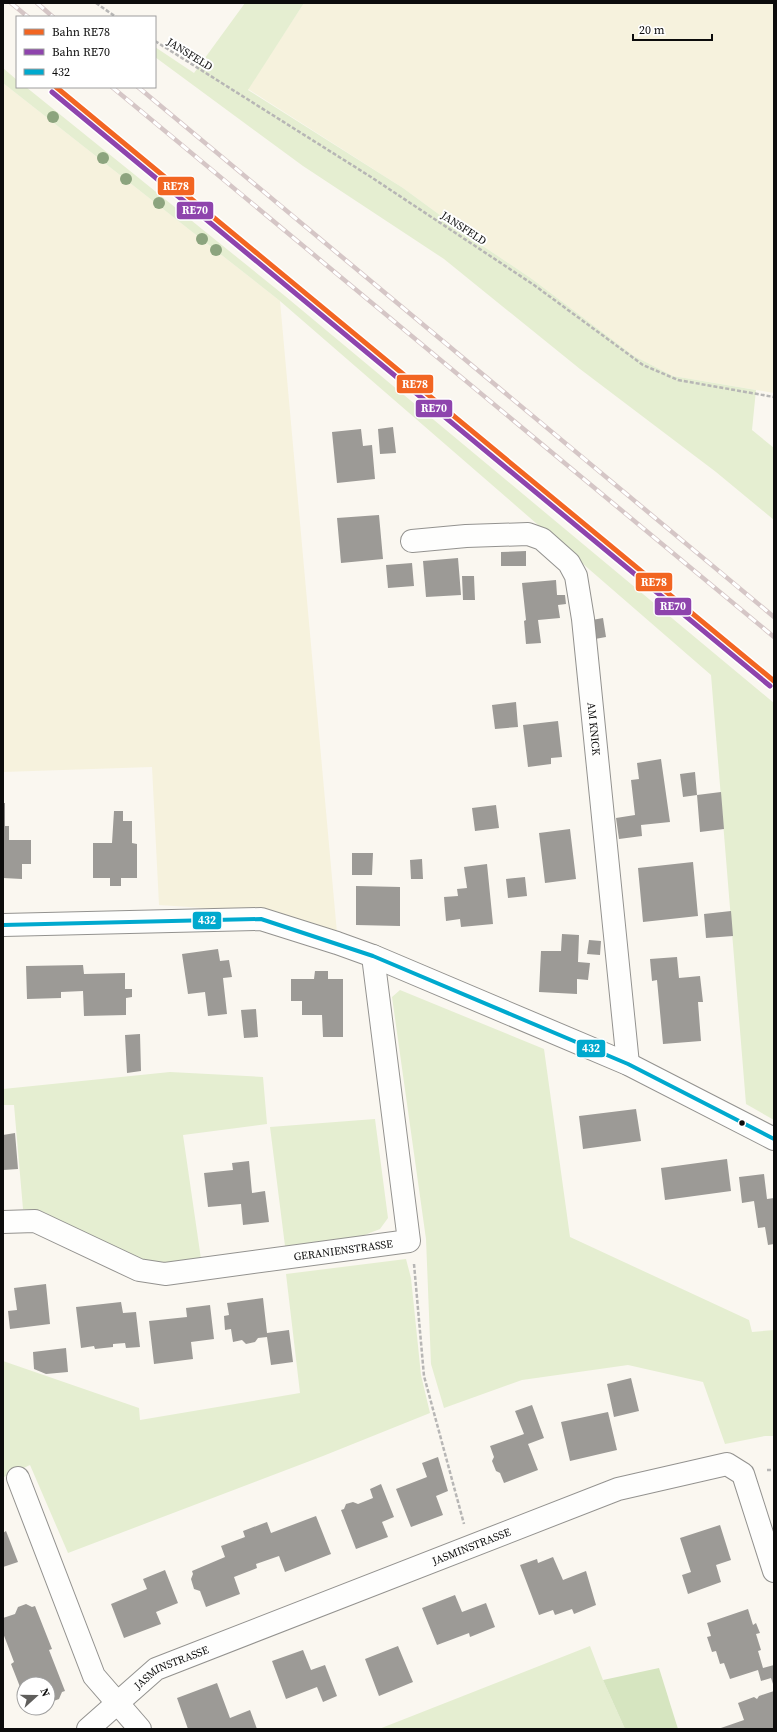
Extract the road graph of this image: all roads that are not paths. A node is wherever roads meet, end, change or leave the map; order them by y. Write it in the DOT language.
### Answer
graph roads {
  1 [pos="412,541"];
  2 [pos="3,926"];
  3 [pos="372,956"];
  4 [pos="628,1064"];
  5 [pos="774,1139"];
  6 [pos="3,1222"];
  7 [pos="18,1478"];
  8 [pos="774,1571"];
  9 [pos="118,1703"];
  10 [pos="88,1729"];
  11 [pos="140,1729"];
  1 -- 4 [label="street, AM KNICK"];
  2 -- 3 [label="street"];
  3 -- 4 [label="street"];
  3 -- 6 [label="street, GERANIENSTRASSE"];
  4 -- 5 [label="street"];
  7 -- 9 [label="street"];
  8 -- 9 [label="street, JASMINSTRASSE"];
  9 -- 10 [label="street, JASMINSTRASSE"];
  9 -- 11 [label="street"];
}
